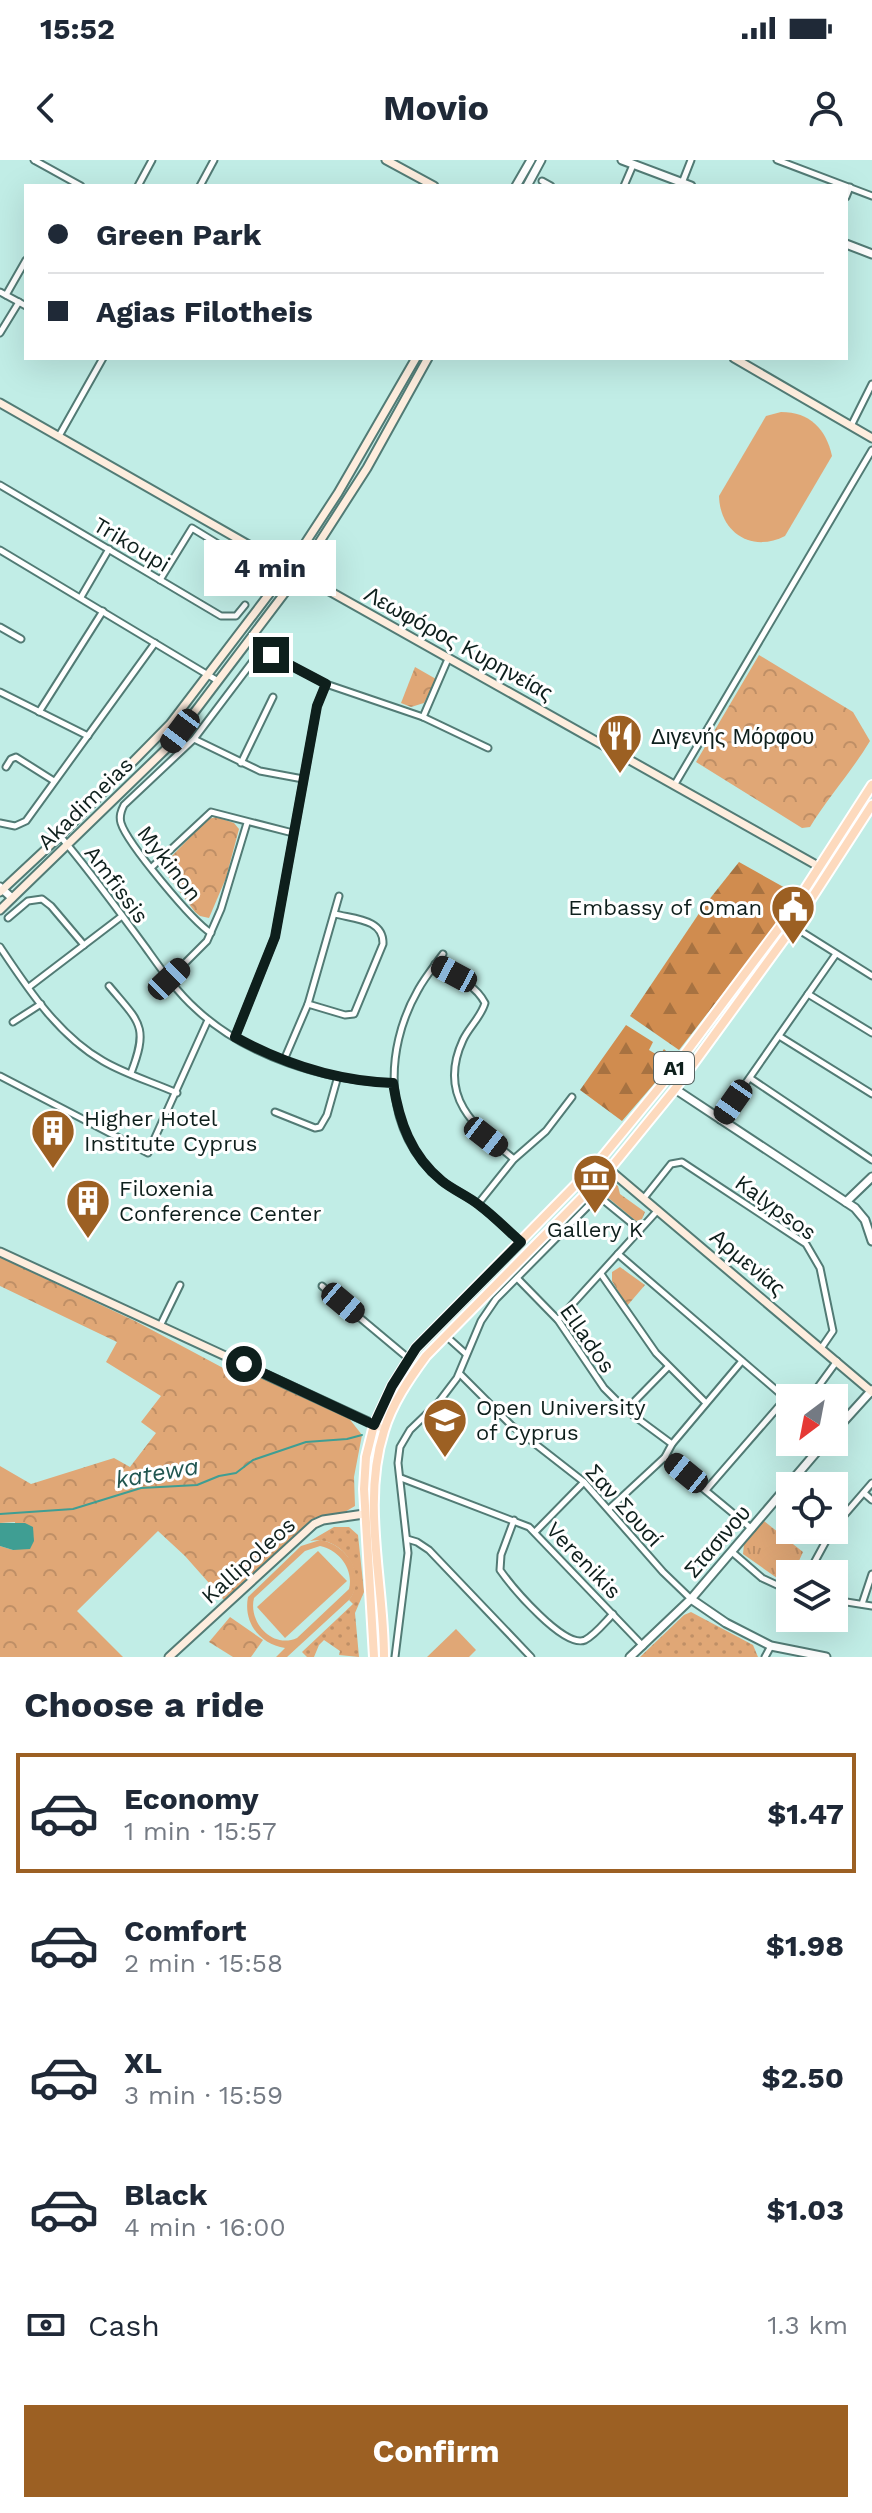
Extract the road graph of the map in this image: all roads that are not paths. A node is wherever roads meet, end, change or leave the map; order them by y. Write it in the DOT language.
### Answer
graph roads {
  1 [pos="34,160"];
  2 [pos="152,160"];
  3 [pos="214,160"];
  4 [pos="386,160"];
  5 [pos="531,160"];
  6 [pos="541,160"];
  7 [pos="622,160"];
  8 [pos="691,160"];
  9 [pos="777,160"];
  10 [pos="789,162"];
  11 [pos="633,165"];
  12 [pos="542,181"];
  13 [pos="70,183"];
  14 [pos="682,183"];
  15 [pos="139,184"];
  16 [pos="201,184"];
  17 [pos="430,184"];
  18 [pos="517,184"];
  19 [pos="528,184"];
  20 [pos="547,184"];
  21 [pos="625,184"];
  22 [pos="685,184"];
  23 [pos="843,184"];
  24 [pos="850,187"];
  25 [pos="848,192"];
  26 [pos="872,196"];
  27 [pos="848,245"];
  28 [pos="872,254"];
  29 [pos="24,263"];
  30 [pos="3,293"];
  31 [pos="19,302"];
  32 [pos="24,305"];
  33 [pos="0,333"];
  34 [pos="102,360"];
  35 [pos="415,360"];
  36 [pos="427,360"];
  37 [pos="737,360"];
  38 [pos="872,384"];
  39 [pos="0,403"];
  40 [pos="851,427"];
  41 [pos="59,436"];
  42 [pos="872,438"];
  43 [pos="872,450"];
  44 [pos="0,485"];
  45 [pos="223,547"];
  46 [pos="109,549"];
  47 [pos="0,550"];
  48 [pos="289,568"];
  49 [pos="299,574"];
  50 [pos="160,580"];
  51 [pos="81,597"];
  52 [pos="245,605"];
  53 [pos="103,611"];
  54 [pos="0,627"];
  55 [pos="21,639"];
  56 [pos="155,643"];
  57 [pos="448,659"];
  58 [pos="208,674"];
  59 [pos="218,681"];
  60 [pos="326,684"];
  61 [pos="0,692"];
  62 [pos="273,697"];
  63 [pos="39,712"];
  64 [pos="423,717"];
  65 [pos="88,736"];
  66 [pos="194,739"];
  67 [pos="488,748"];
  68 [pos="241,763"];
  69 [pos="6,767"];
  70 [pos="303,779"];
  71 [pos="54,781"];
  72 [pos="675,784"];
  73 [pos="872,785"];
  74 [pos="872,805"];
  75 [pos="0,823"];
  76 [pos="247,823"];
  77 [pos="293,833"];
  78 [pos="60,836"];
  79 [pos="67,845"];
  80 [pos="60,852"];
  81 [pos="79,860"];
  82 [pos="818,866"];
  83 [pos="152,867"];
  84 [pos="1,889"];
  85 [pos="339,896"];
  86 [pos="12,898"];
  87 [pos="0,910"];
  88 [pos="335,914"];
  89 [pos="122,916"];
  90 [pos="8,918"];
  91 [pos="785,920"];
  92 [pos="793,927"];
  93 [pos="211,933"];
  94 [pos="84,945"];
  95 [pos="0,947"];
  96 [pos="443,954"];
  97 [pos="836,954"];
  98 [pos="435,964"];
  99 [pos="872,976"];
  100 [pos="169,979"];
  101 [pos="109,986"];
  102 [pos="29,987"];
  103 [pos="808,994"];
  104 [pos="41,1004"];
  105 [pos="308,1004"];
  106 [pos="208,1020"];
  107 [pos="13,1022"];
  108 [pos="872,1033"];
  109 [pos="779,1036"];
  110 [pos="235,1037"];
  111 [pos="284,1060"];
  112 [pos="131,1073"];
  113 [pos="0,1076"];
  114 [pos="338,1076"];
  115 [pos="750,1078"];
  116 [pos="393,1083"];
  117 [pos="675,1089"];
  118 [pos="177,1093"];
  119 [pos="872,1094"];
  120 [pos="572,1097"];
  121 [pos="275,1112"];
  122 [pos="720,1120"];
  123 [pos="514,1159"];
  124 [pos="872,1160"];
  125 [pos="599,1161"];
  126 [pos="609,1170"];
  127 [pos="872,1177"];
  128 [pos="644,1198"];
  129 [pos="846,1202"];
  130 [pos="478,1204"];
  131 [pos="659,1210"];
  132 [pos="640,1230"];
  133 [pos="872,1241"];
  134 [pos="521,1242"];
  135 [pos="0,1252"];
  136 [pos="618,1254"];
  137 [pos="601,1274"];
  138 [pos="517,1278"];
  139 [pos="180,1285"];
  140 [pos="322,1286"];
  141 [pos="558,1320"];
  142 [pos="160,1326"];
  143 [pos="445,1336"];
  144 [pos="822,1347"];
  145 [pos="466,1354"];
  146 [pos="408,1358"];
  147 [pos="742,1361"];
  148 [pos="837,1361"];
  149 [pos="668,1367"];
  150 [pos="459,1373"];
  151 [pos="820,1384"];
  152 [pos="776,1390"];
  153 [pos="872,1391"];
  154 [pos="706,1403"];
  155 [pos="626,1410"];
  156 [pos="776,1413"];
  157 [pos="848,1417"];
  158 [pos="374,1425"];
  159 [pos="384,1429"];
  160 [pos="672,1444"];
  161 [pos="813,1456"];
  162 [pos="665,1457"];
  163 [pos="401,1478"];
  164 [pos="584,1482"];
  165 [pos="872,1483"];
  166 [pos="706,1490"];
  167 [pos="864,1493"];
  168 [pos="872,1500"];
  169 [pos="610,1508"];
  170 [pos="848,1512"];
  171 [pos="364,1514"];
  172 [pos="514,1520"];
  173 [pos="752,1529"];
  174 [pos="535,1532"];
  175 [pos="407,1539"];
  176 [pos="732,1552"];
  177 [pos="872,1574"];
  178 [pos="776,1584"];
  179 [pos="691,1599"];
  180 [pos="848,1602"];
  181 [pos="862,1604"];
  182 [pos="872,1606"];
  183 [pos="613,1614"];
  184 [pos="643,1646"];
  185 [pos="771,1646"];
  186 [pos="169,1657"];
  187 [pos="374,1657"];
  188 [pos="384,1657"];
  189 [pos="395,1657"];
  190 [pos="531,1657"];
  191 [pos="630,1657"];
  192 [pos="765,1657"];
  193 [pos="826,1657"];
  1 -- 13 [label="street"];
  2 -- 15 [label="street"];
  3 -- 16 [label="street"];
  4 -- 17 [label="main road"];
  5 -- 18 [label="street"];
  6 -- 19 [label="street"];
  7 -- 11 [label="street"];
  8 -- 14 [label="street"];
  9 -- 10 [label="street"];
  10 -- 23 [label="street"];
  11 -- 14 [label="street"];
  11 -- 21 [label="street"];
  12 -- 20 [label="street"];
  14 -- 22 [label="street"];
  24 -- 25 [label="street"];
  24 -- 26 [label="street"];
  27 -- 28 [label="street"];
  29 -- 30 [label="street"];
  30 -- 31 [label="street"];
  31 -- 32 [label="street"];
  31 -- 33 [label="street"];
  34 -- 41 [label="street"];
  35 -- 48 [label="main road, Akadimeias"];
  36 -- 49 [label="main road, Akadimeias"];
  37 -- 40 [label="main road"];
  38 -- 40 [label="street"];
  39 -- 41 [label="main road, Λεωφόρος Κυρηνείας"];
  40 -- 42 [label="main road"];
  41 -- 48 [label="main road, Λεωφόρος Κυρηνείας"];
  43 -- 72 [label="street"];
  44 -- 46 [label="street, Trikoupi"];
  45 -- 50 [label="street"];
  46 -- 50 [label="street, Trikoupi"];
  46 -- 51 [label="street"];
  47 -- 51 [label="street"];
  48 -- 49 [label="street, Λεωφόρος Κυρηνείας"];
  48 -- 58 [label="main road, Akadimeias"];
  49 -- 57 [label="main road, Λεωφόρος Κυρηνείας"];
  49 -- 59 [label="main road, Akadimeias"];
  50 -- 52 [label="street, Trikoupi"];
  51 -- 53 [label="street"];
  53 -- 56 [label="street"];
  53 -- 63 [label="street"];
  54 -- 55 [label="street"];
  56 -- 58 [label="street"];
  56 -- 65 [label="street"];
  57 -- 64 [label="street"];
  57 -- 72 [label="main road, Λεωφόρος Κυρηνείας"];
  58 -- 59 [label="street"];
  58 -- 78 [label="main road, Akadimeias"];
  59 -- 79 [label="main road, Akadimeias"];
  60 -- 64 [label="street"];
  60 -- 66 [label="street"];
  60 -- 70 [label="street"];
  61 -- 63 [label="street"];
  62 -- 68 [label="street"];
  63 -- 65 [label="street"];
  64 -- 67 [label="street"];
  65 -- 71 [label="street"];
  66 -- 68 [label="street"];
  66 -- 83 [label="street, Mykinon"];
  68 -- 70 [label="street"];
  69 -- 71 [label="street"];
  70 -- 77 [label="street"];
  71 -- 75 [label="street"];
  72 -- 82 [label="main road, Λεωφόρος Κυρηνείας"];
  73 -- 82 [label="main road, A1"];
  74 -- 92 [label="main road, A1"];
  76 -- 77 [label="street"];
  76 -- 83 [label="street"];
  76 -- 93 [label="street"];
  77 -- 110 [label="street"];
  78 -- 79 [label="street, Amfissis"];
  78 -- 84 [label="main road, Akadimeias"];
  79 -- 80 [label="main road, Akadimeias"];
  79 -- 81 [label="street, Amfissis"];
  80 -- 81 [label="street"];
  80 -- 86 [label="main road, Akadimeias"];
  81 -- 89 [label="street, Amfissis"];
  82 -- 91 [label="main road, A1"];
  83 -- 93 [label="street, Mykinon"];
  84 -- 86 [label="street"];
  85 -- 88 [label="street"];
  86 -- 87 [label="main road, Akadimeias"];
  88 -- 105 [label="street"];
  88 -- 105 [label="street"];
  89 -- 94 [label="street"];
  89 -- 100 [label="street, Amfissis"];
  90 -- 94 [label="street"];
  91 -- 92 [label="street"];
  91 -- 125 [label="main road, A1"];
  92 -- 97 [label="street"];
  92 -- 117 [label="main road, A1"];
  93 -- 100 [label="street"];
  94 -- 102 [label="street"];
  95 -- 102 [label="street"];
  96 -- 98 [label="street"];
  97 -- 99 [label="street"];
  97 -- 103 [label="street"];
  98 -- 116 [label="street"];
  98 -- 123 [label="street"];
  100 -- 106 [label="street, Amfissis"];
  101 -- 112 [label="street"];
  102 -- 104 [label="street"];
  103 -- 108 [label="street"];
  103 -- 109 [label="street"];
  104 -- 107 [label="street"];
  104 -- 112 [label="street"];
  105 -- 111 [label="street"];
  106 -- 110 [label="street, Amfissis"];
  106 -- 118 [label="street"];
  109 -- 115 [label="street"];
  109 -- 119 [label="street"];
  110 -- 111 [label="street, Amfissis"];
  111 -- 114 [label="street, Amfissis"];
  112 -- 118 [label="street"];
  113 -- 118 [label="street"];
  114 -- 116 [label="street, Amfissis"];
  114 -- 121 [label="street"];
  115 -- 122 [label="street"];
  115 -- 124 [label="street"];
  116 -- 130 [label="street"];
  117 -- 122 [label="street"];
  117 -- 126 [label="main road, A1"];
  120 -- 123 [label="street"];
  122 -- 129 [label="street"];
  123 -- 130 [label="street"];
  125 -- 126 [label="main road, Αρμενίας"];
  125 -- 134 [label="main road, A1"];
  126 -- 128 [label="main road, Αρμενίας"];
  126 -- 143 [label="main road, A1"];
  127 -- 129 [label="street"];
  128 -- 131 [label="main road, Αρμενίας"];
  128 -- 144 [label="street, Kalypsos"];
  129 -- 133 [label="street"];
  130 -- 134 [label="street"];
  131 -- 132 [label="street"];
  131 -- 144 [label="main road, Αρμενίας"];
  132 -- 136 [label="street"];
  132 -- 138 [label="street"];
  134 -- 146 [label="main road, A1"];
  135 -- 142 [label="main road"];
  136 -- 137 [label="street"];
  136 -- 147 [label="street"];
  137 -- 141 [label="street"];
  137 -- 149 [label="street"];
  138 -- 141 [label="street, Ellados"];
  138 -- 145 [label="street"];
  139 -- 142 [label="street"];
  140 -- 146 [label="street"];
  141 -- 155 [label="street, Ellados"];
  142 -- 158 [label="main road"];
  143 -- 145 [label="street"];
  143 -- 159 [label="main road, A1"];
  144 -- 148 [label="main road, Αρμενίας"];
  145 -- 150 [label="street"];
  146 -- 158 [label="main road, A1"];
  147 -- 152 [label="street"];
  147 -- 154 [label="street"];
  148 -- 151 [label="street"];
  148 -- 153 [label="main road, Αρμενίας"];
  149 -- 154 [label="street"];
  149 -- 155 [label="street"];
  150 -- 163 [label="street"];
  150 -- 164 [label="street, Σαν Σουσί"];
  153 -- 157 [label="street"];
  154 -- 160 [label="street"];
  155 -- 160 [label="street, Ellados"];
  156 -- 166 [label="street"];
  158 -- 159 [label="main road"];
  158 -- 171 [label="main road, A1"];
  159 -- 188 [label="main road, A1"];
  160 -- 162 [label="street"];
  161 -- 173 [label="street, Στασινου"];
  162 -- 166 [label="street"];
  162 -- 169 [label="street"];
  163 -- 172 [label="street, Verenikis"];
  163 -- 175 [label="street"];
  164 -- 169 [label="street, Σαν Σουσί"];
  164 -- 174 [label="street"];
  165 -- 167 [label="street"];
  166 -- 173 [label="street"];
  167 -- 168 [label="street"];
  167 -- 170 [label="street"];
  169 -- 179 [label="street, Σαν Σουσί"];
  171 -- 186 [label="main road, Kallipoleos"];
  171 -- 187 [label="main road, A1"];
  172 -- 174 [label="street, Verenikis"];
  172 -- 183 [label="street"];
  173 -- 176 [label="street, Στασινου"];
  174 -- 183 [label="street, Verenikis"];
  175 -- 189 [label="street"];
  175 -- 190 [label="street"];
  176 -- 178 [label="street"];
  176 -- 179 [label="street, Στασινου"];
  177 -- 181 [label="street"];
  179 -- 184 [label="street, Στασινου"];
  179 -- 185 [label="street"];
  180 -- 181 [label="street"];
  181 -- 182 [label="street"];
  183 -- 184 [label="street, Verenikis"];
  184 -- 191 [label="street, Στασινου"];
  185 -- 192 [label="street"];
  185 -- 193 [label="street"];
}
